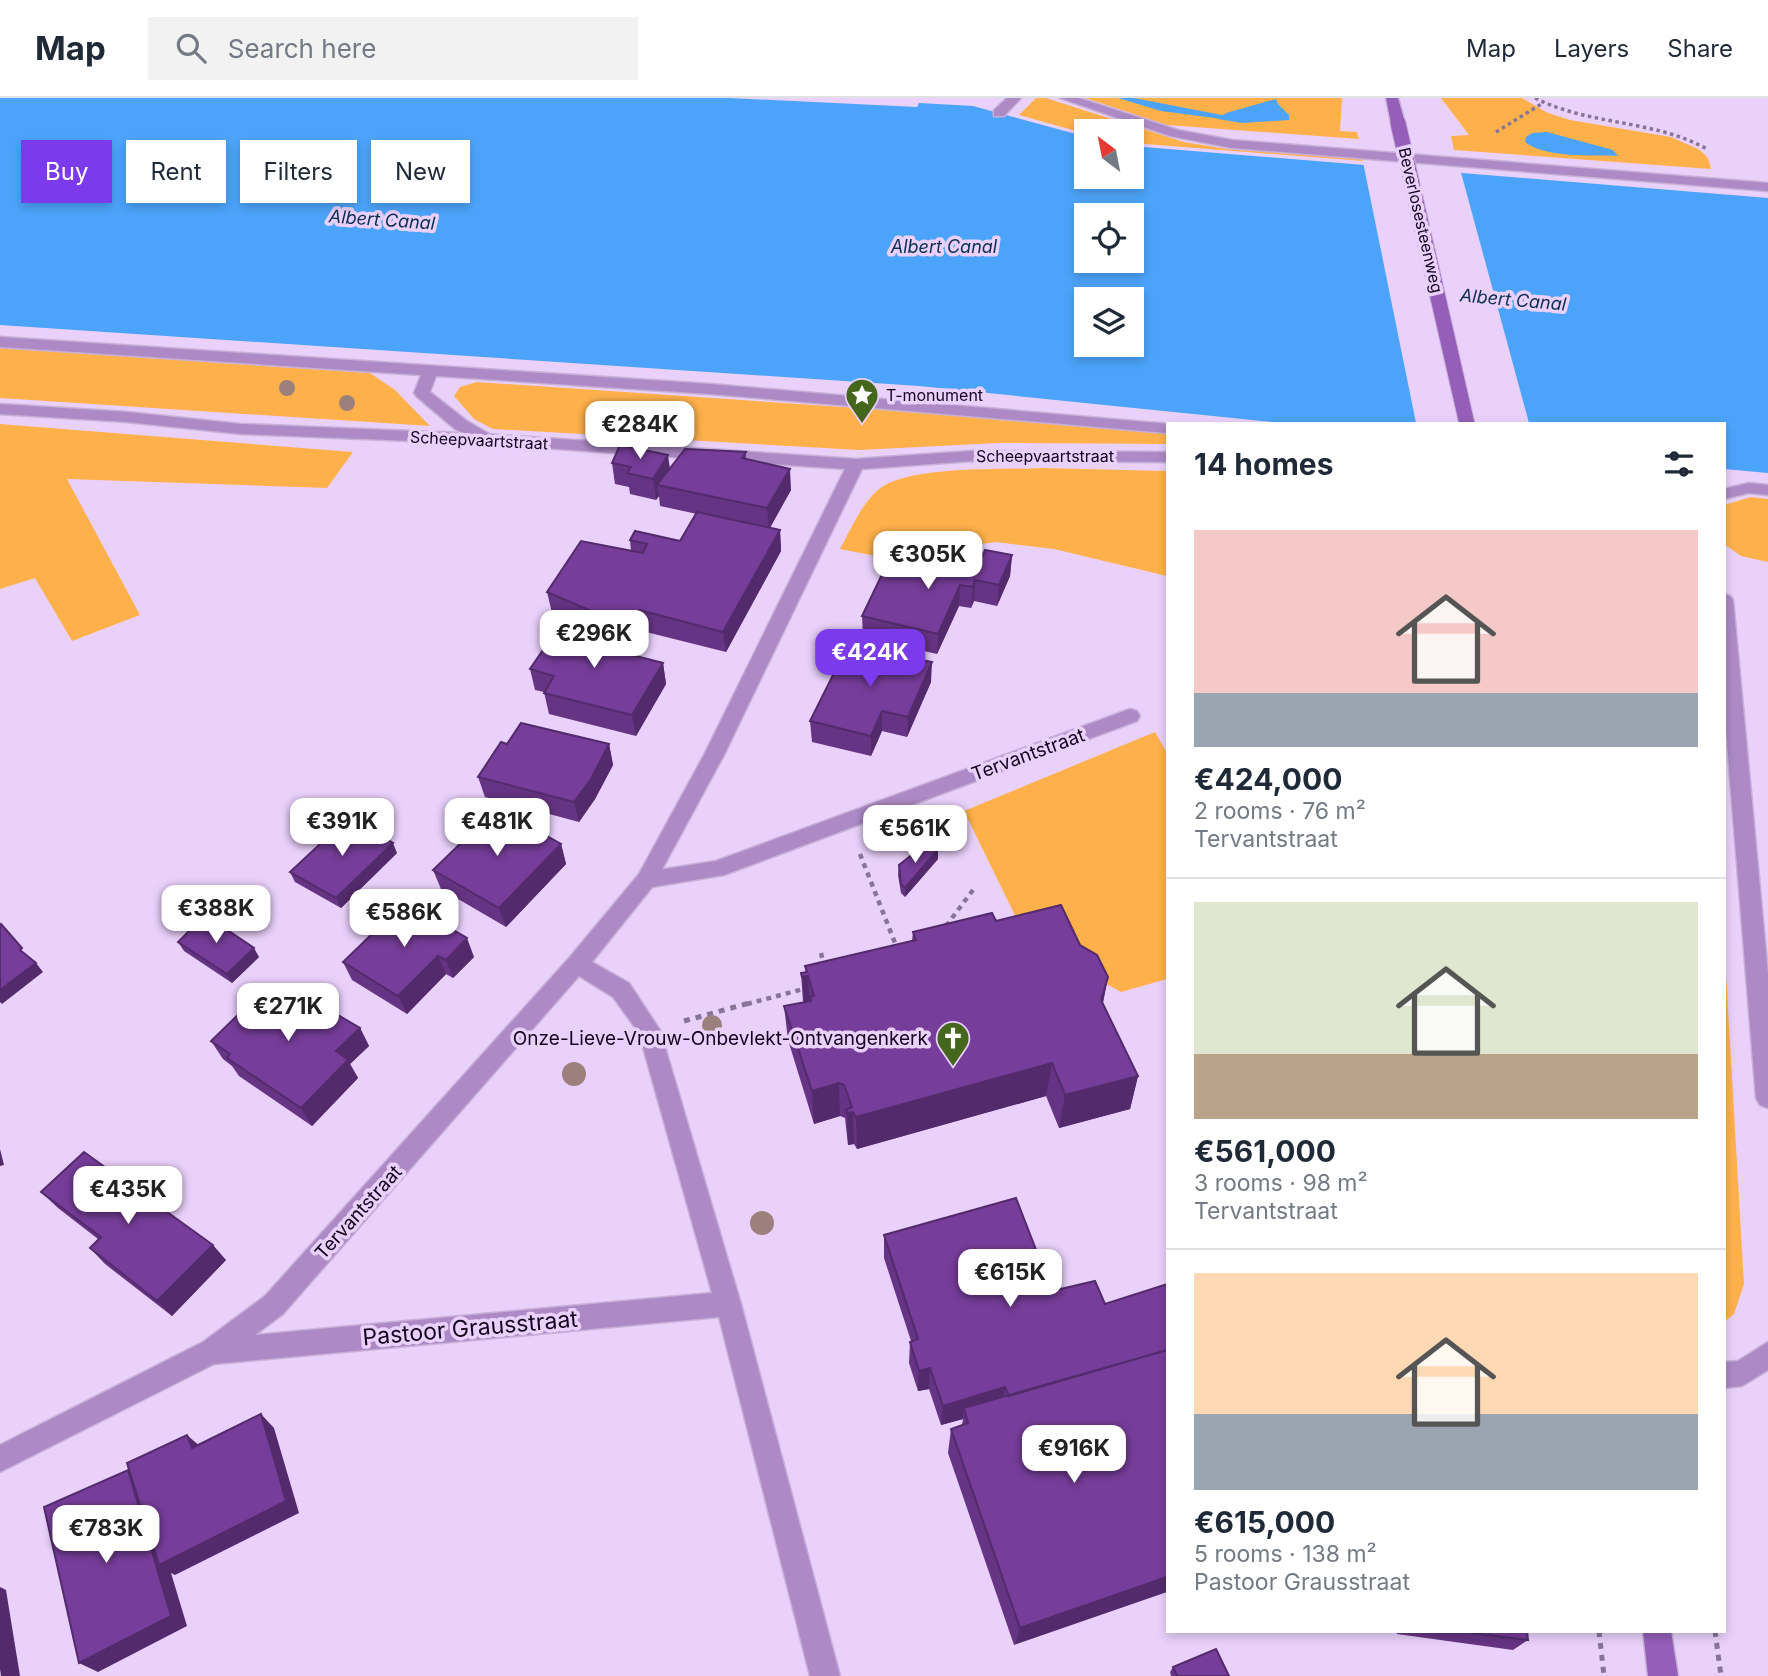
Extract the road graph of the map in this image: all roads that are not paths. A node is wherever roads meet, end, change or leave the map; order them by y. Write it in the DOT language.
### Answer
graph roads {
  1 [pos="1015,98"];
  2 [pos="1066,98"];
  3 [pos="1392,98"];
  4 [pos="999,113"];
  5 [pos="1768,187"];
  6 [pos="0,342"];
  7 [pos="430,370"];
  8 [pos="0,409"];
  9 [pos="1467,422"];
  10 [pos="1166,428"];
  11 [pos="485,439"];
  12 [pos="1166,457"];
  13 [pos="856,464"];
  14 [pos="1768,490"];
  15 [pos="1726,494"];
  16 [pos="1726,623"];
  17 [pos="1130,716"];
  18 [pos="646,880"];
  19 [pos="578,964"];
  20 [pos="1768,1098"];
  21 [pos="727,1304"];
  22 [pos="212,1351"];
  23 [pos="1768,1355"];
  24 [pos="1726,1375"];
  25 [pos="0,1459"];
  26 [pos="1657,1633"];
  27 [pos="825,1676"];
  28 [pos="1662,1676"];
  1 -- 4 [label="street"];
  2 -- 5 [label="street"];
  3 -- 9 [label="street, Beverlosesteenweg, bridge"];
  6 -- 7 [label="street"];
  7 -- 10 [label="street"];
  7 -- 11 [label="street"];
  8 -- 11 [label="street, Scheepvaartstraat"];
  11 -- 13 [label="street, Scheepvaartstraat"];
  12 -- 13 [label="street, Scheepvaartstraat"];
  13 -- 18 [label="street, Tervantstraat"];
  14 -- 15 [label="street"];
  16 -- 20 [label="street"];
  17 -- 18 [label="street, Tervantstraat"];
  18 -- 19 [label="street, Tervantstraat"];
  19 -- 21 [label="street"];
  19 -- 22 [label="street, Tervantstraat"];
  21 -- 22 [label="street, Pastoor Grausstraat"];
  21 -- 27 [label="street"];
  22 -- 25 [label="street, Tervantstraat"];
  23 -- 24 [label="street"];
  26 -- 28 [label="street"];
}
